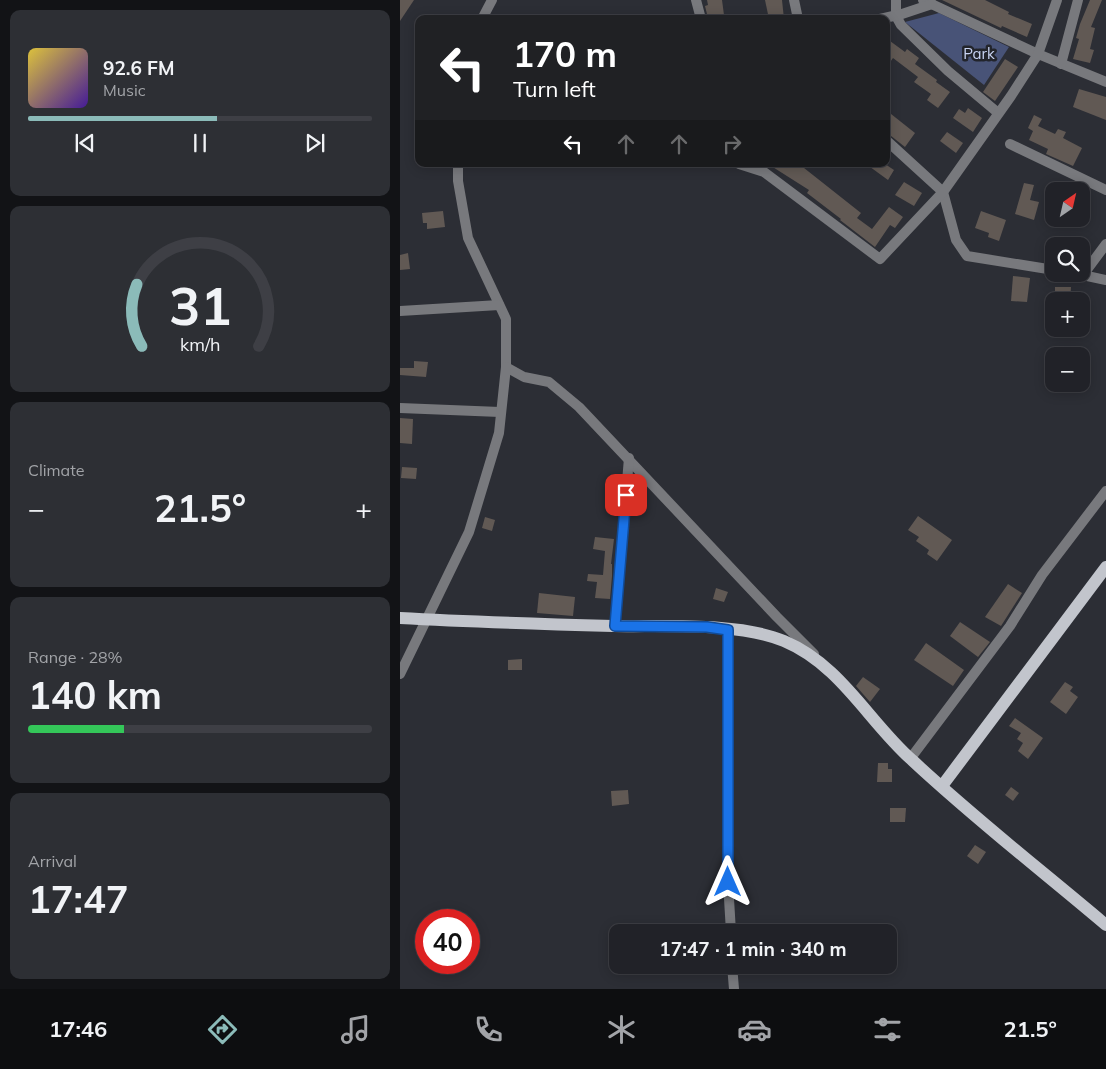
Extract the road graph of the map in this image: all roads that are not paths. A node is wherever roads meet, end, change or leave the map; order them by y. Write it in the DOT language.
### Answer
graph roads {
  1 [pos="492,0"];
  2 [pos="696,0"];
  3 [pos="794,0"];
  4 [pos="896,0"];
  5 [pos="1057,0"];
  6 [pos="1078,0"];
  7 [pos="927,2"];
  8 [pos="484,15"];
  9 [pos="701,15"];
  10 [pos="797,15"];
  11 [pos="896,16"];
  12 [pos="890,17"];
  13 [pos="1038,54"];
  14 [pos="1061,64"];
  15 [pos="1106,82"];
  16 [pos="998,112"];
  17 [pos="890,144"];
  18 [pos="1010,144"];
  19 [pos="458,167"];
  20 [pos="749,167"];
  21 [pos="1106,190"];
  22 [pos="943,192"];
  23 [pos="1106,244"];
  24 [pos="1090,262"];
  25 [pos="1045,269"];
  26 [pos="1090,276"];
  27 [pos="1106,280"];
  28 [pos="500,305"];
  29 [pos="400,311"];
  30 [pos="506,367"];
  31 [pos="400,408"];
  32 [pos="500,412"];
  33 [pos="629,458"];
  34 [pos="1106,491"];
  35 [pos="1106,567"];
  36 [pos="400,618"];
  37 [pos="428,620"];
  38 [pos="615,626"];
  39 [pos="728,630"];
  40 [pos="400,674"];
  41 [pos="839,679"];
  42 [pos="910,759"];
  43 [pos="942,786"];
  44 [pos="730,924"];
  45 [pos="1106,925"];
  46 [pos="733,974"];
  47 [pos="734,989"];
  1 -- 8 [label="street"];
  2 -- 9 [label="street"];
  3 -- 10 [label="street"];
  4 -- 11 [label="street"];
  5 -- 13 [label="street"];
  6 -- 14 [label="street"];
  7 -- 11 [label="street"];
  7 -- 13 [label="street"];
  11 -- 12 [label="street"];
  11 -- 16 [label="street"];
  13 -- 14 [label="street"];
  13 -- 16 [label="street"];
  14 -- 15 [label="street"];
  16 -- 22 [label="street"];
  17 -- 22 [label="street"];
  18 -- 21 [label="street"];
  19 -- 28 [label="street"];
  20 -- 22 [label="street"];
  22 -- 25 [label="street"];
  23 -- 24 [label="street"];
  26 -- 27 [label="street"];
  28 -- 29 [label="street"];
  28 -- 30 [label="street"];
  30 -- 32 [label="street"];
  30 -- 33 [label="street"];
  31 -- 32 [label="street"];
  32 -- 37 [label="street"];
  33 -- 38 [label="street"];
  33 -- 41 [label="street"];
  34 -- 42 [label="street"];
  35 -- 43 [label="main road"];
  36 -- 37 [label="main road"];
  37 -- 38 [label="main road"];
  37 -- 40 [label="street"];
  38 -- 39 [label="main road"];
  39 -- 41 [label="main road"];
  39 -- 44 [label="street"];
  41 -- 42 [label="main road"];
  42 -- 43 [label="main road"];
  43 -- 45 [label="main road"];
  46 -- 47 [label="street"];
}
